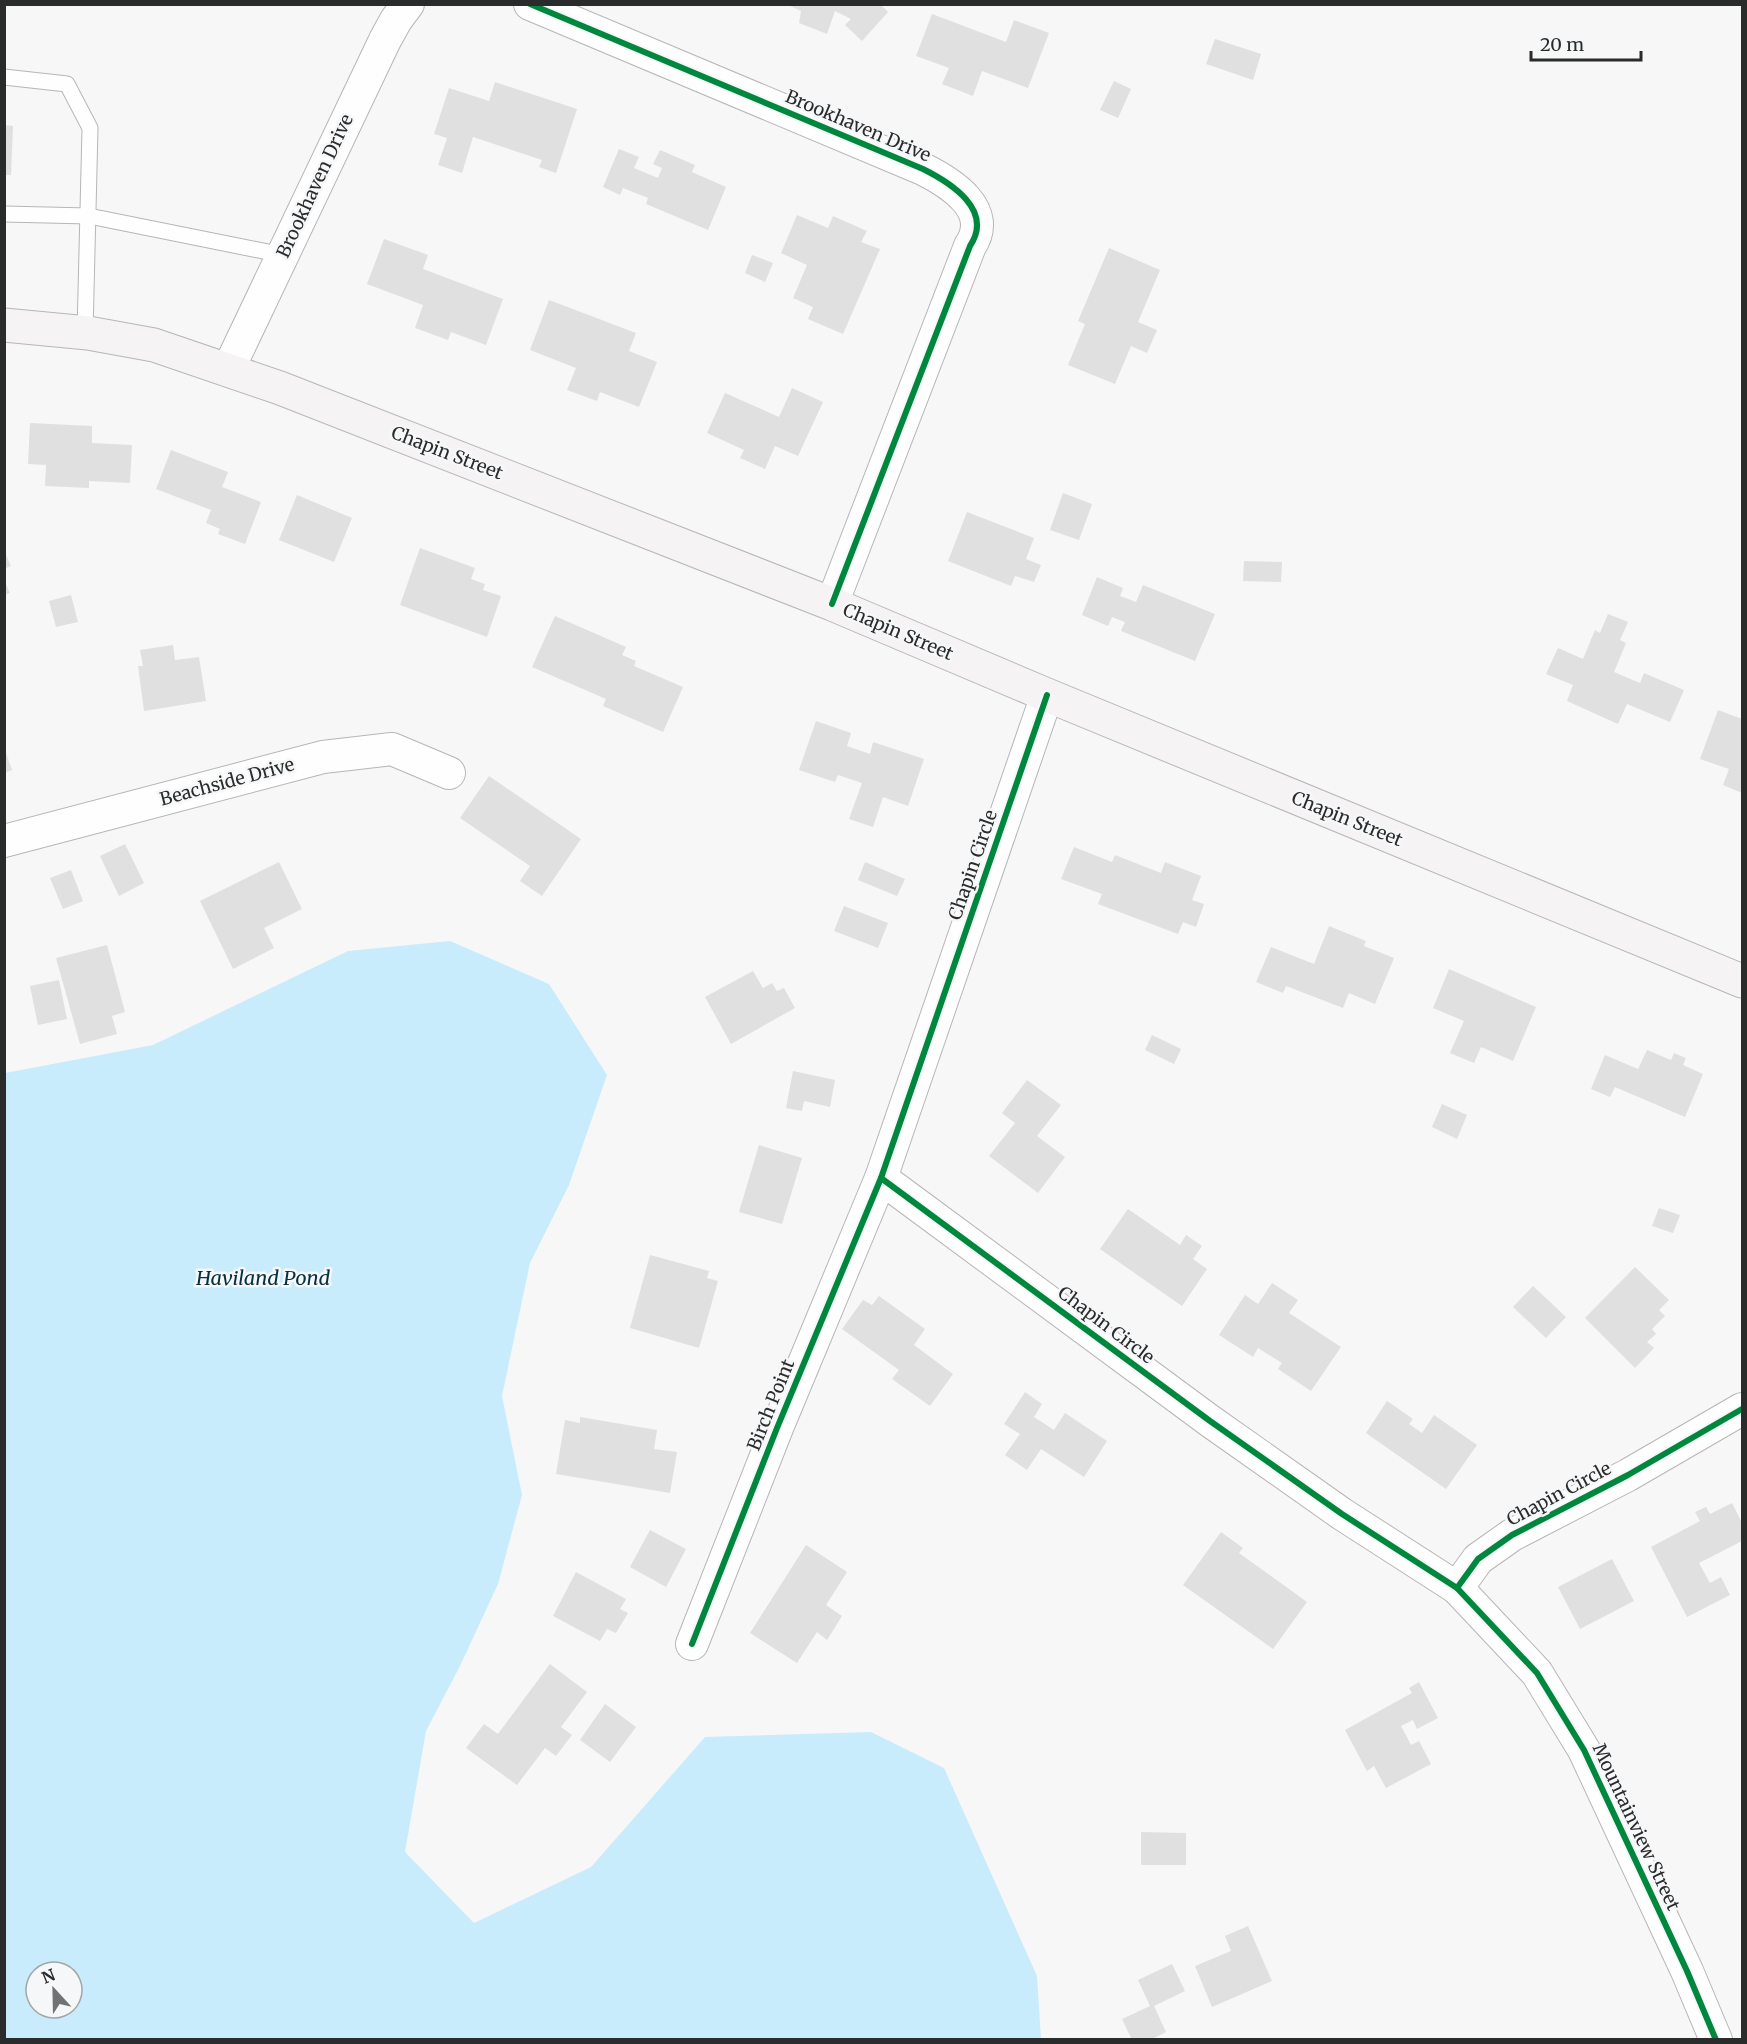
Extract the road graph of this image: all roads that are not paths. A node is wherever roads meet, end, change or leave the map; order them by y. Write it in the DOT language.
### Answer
graph roads {
  1 [pos="408,4"];
  2 [pos="530,4"];
  3 [pos="4,77"];
  4 [pos="4,214"];
  5 [pos="89,216"];
  6 [pos="283,255"];
  7 [pos="4,325"];
  8 [pos="85,333"];
  9 [pos="228,370"];
  10 [pos="832,604"];
  11 [pos="1047,695"];
  12 [pos="449,773"];
  13 [pos="4,841"];
  14 [pos="1743,981"];
  15 [pos="881,1178"];
  16 [pos="1743,1409"];
  17 [pos="1456,1588"];
  18 [pos="692,1644"];
  19 [pos="1716,2040"];
  1 -- 6 [label="street, Brookhaven Drive"];
  2 -- 10 [label="street, Brookhaven Drive"];
  3 -- 5 [label="lane"];
  4 -- 5 [label="lane"];
  5 -- 6 [label="lane"];
  5 -- 8 [label="lane"];
  6 -- 9 [label="street, Brookhaven Drive"];
  7 -- 8 [label="main road, Chapin Street"];
  8 -- 9 [label="main road, Chapin Street"];
  9 -- 10 [label="main road, Chapin Street"];
  10 -- 11 [label="main road, Chapin Street"];
  11 -- 14 [label="main road, Chapin Street"];
  11 -- 15 [label="street, Chapin Circle"];
  12 -- 13 [label="street, Beachside Drive"];
  15 -- 17 [label="street, Chapin Circle"];
  15 -- 18 [label="street, Birch Point"];
  16 -- 17 [label="street, Chapin Circle"];
  17 -- 19 [label="street, Mountainview Street"];
}
